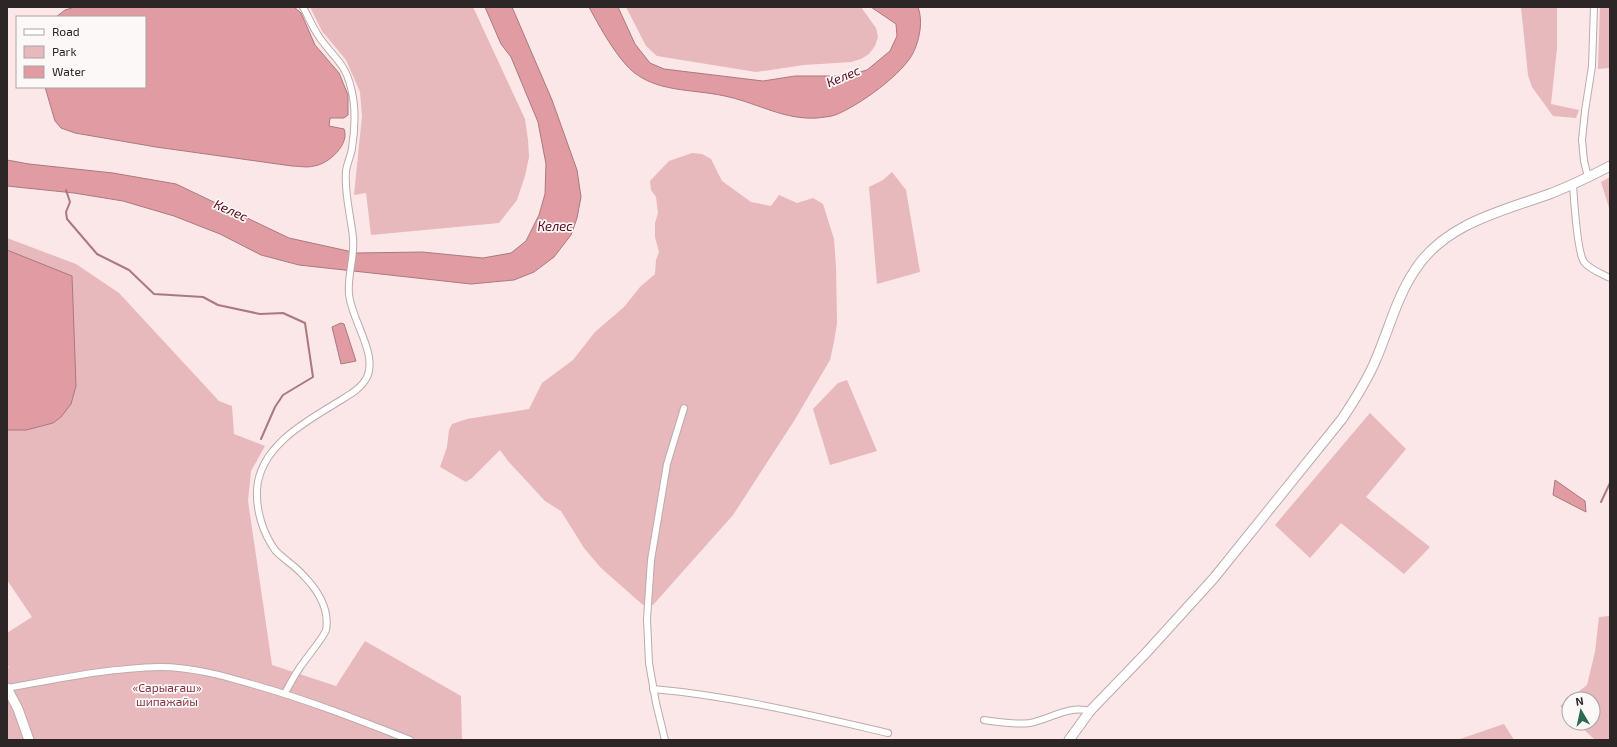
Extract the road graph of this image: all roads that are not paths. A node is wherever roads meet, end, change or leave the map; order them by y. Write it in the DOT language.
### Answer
graph roads {
  1 [pos="303,7"];
  2 [pos="1594,7"];
  3 [pos="1610,166"];
  4 [pos="1588,177"];
  5 [pos="1573,185"];
  6 [pos="1610,278"];
  7 [pos="684,408"];
  8 [pos="7,688"];
  9 [pos="653,689"];
  10 [pos="285,693"];
  11 [pos="1090,711"];
  12 [pos="984,720"];
  13 [pos="888,733"];
  14 [pos="29,740"];
  15 [pos="410,740"];
  16 [pos="666,740"];
  17 [pos="1069,740"];
  1 -- 10 [label="street"];
  2 -- 4 [label="street"];
  3 -- 4 [label="main road"];
  4 -- 5 [label="main road"];
  5 -- 6 [label="street"];
  5 -- 11 [label="main road"];
  7 -- 9 [label="street"];
  8 -- 10 [label="street"];
  8 -- 14 [label="main road"];
  9 -- 13 [label="street"];
  9 -- 16 [label="street"];
  10 -- 15 [label="street"];
  11 -- 12 [label="street"];
  11 -- 17 [label="main road"];
}
